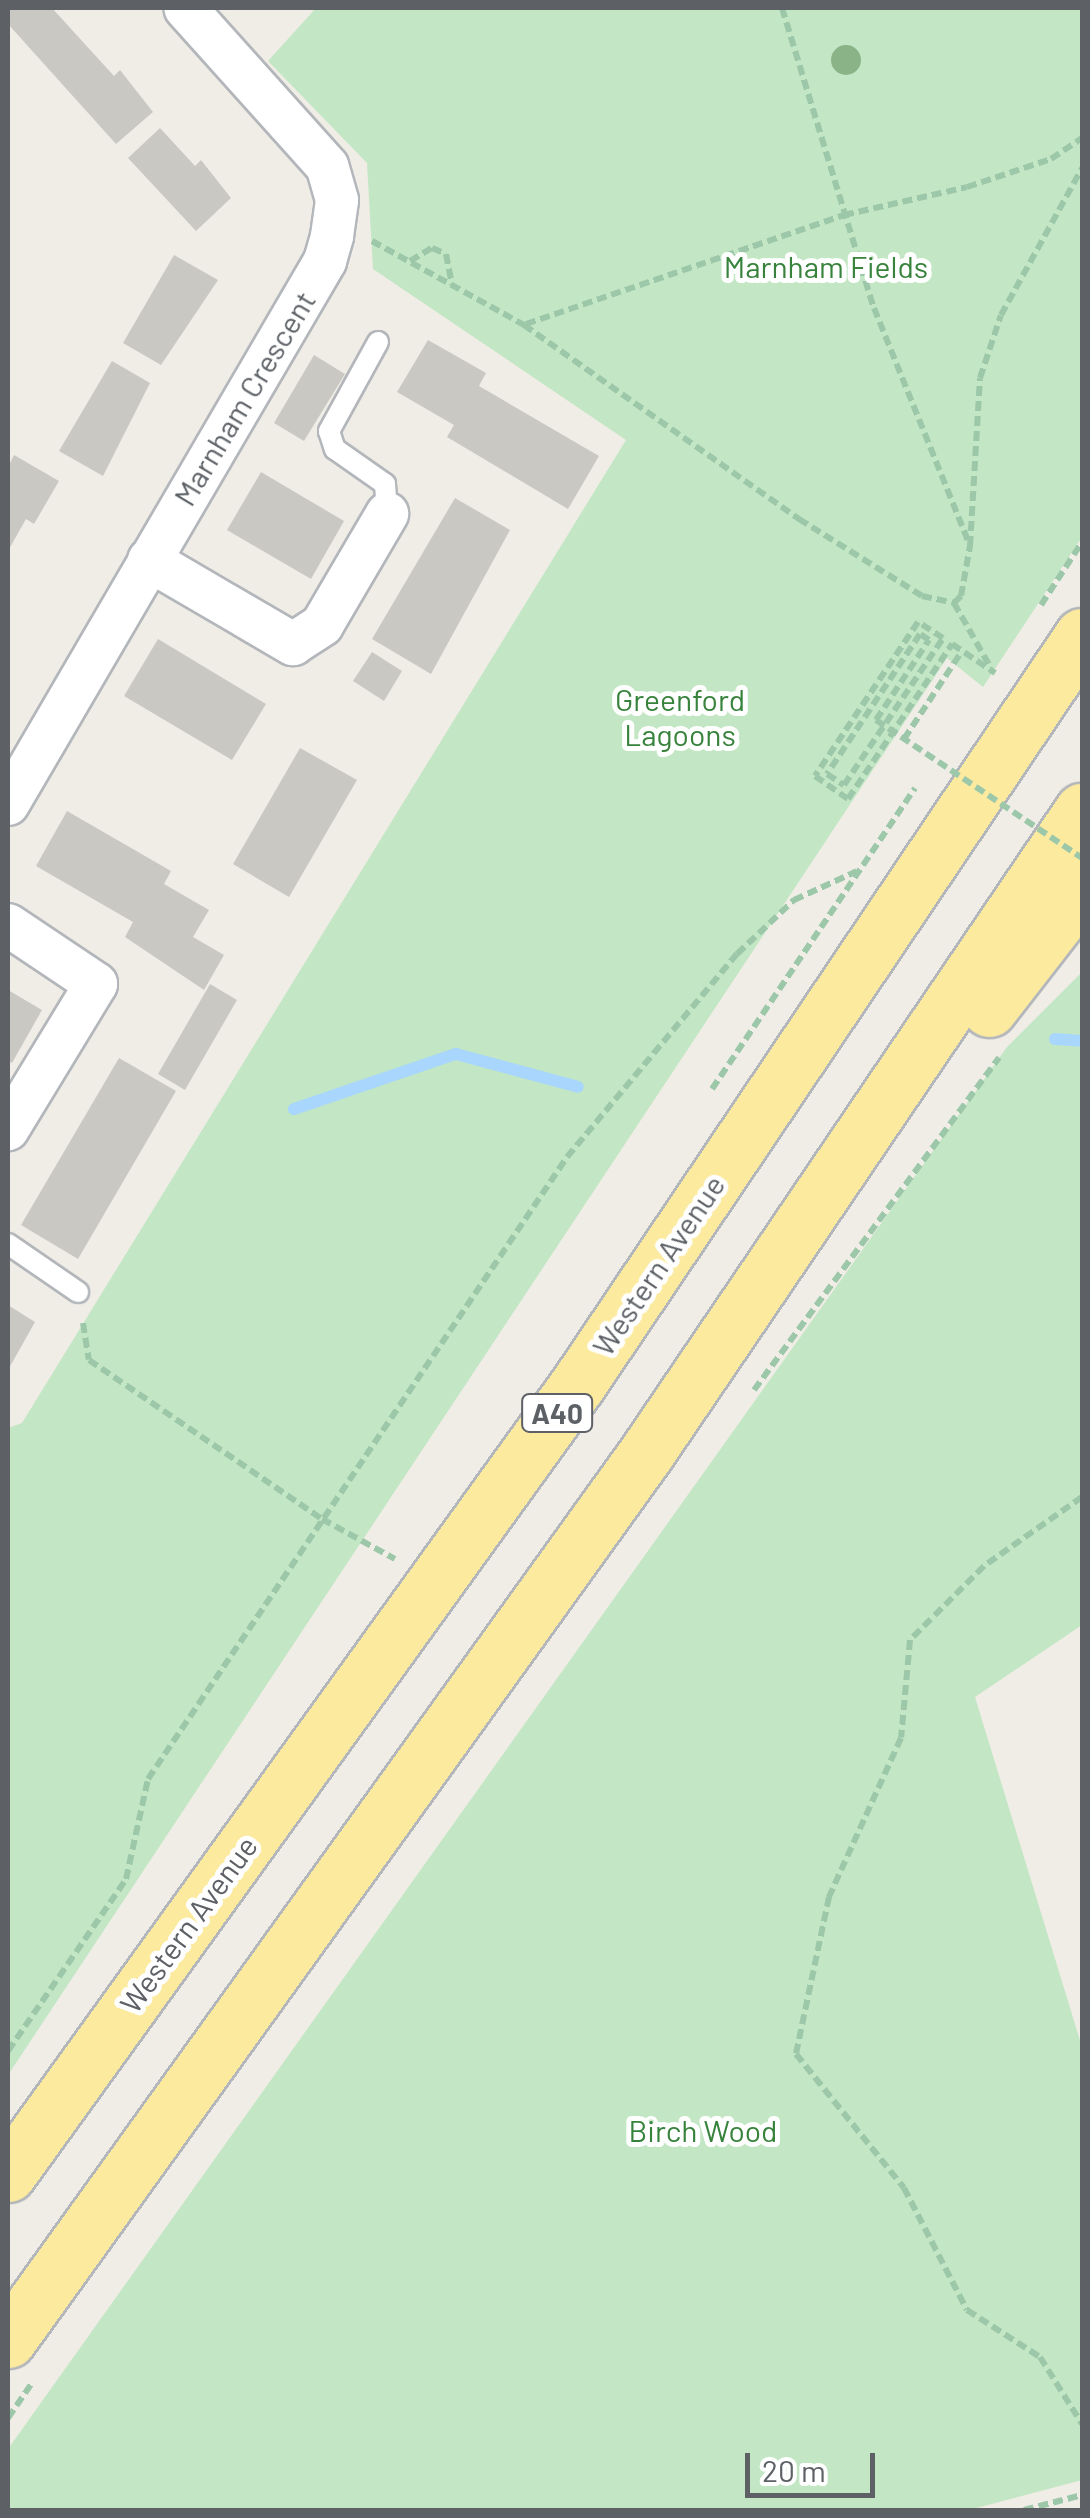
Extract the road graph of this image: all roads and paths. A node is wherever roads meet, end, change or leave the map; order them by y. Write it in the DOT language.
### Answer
graph roads {
  1 [pos="184,8"];
  2 [pos="782,8"];
  3 [pos="1082,138"];
  4 [pos="1082,168"];
  5 [pos="844,215"];
  6 [pos="332,236"];
  7 [pos="409,262"];
  8 [pos="452,286"];
  9 [pos="524,324"];
  10 [pos="378,342"];
  11 [pos="387,514"];
  12 [pos="970,546"];
  13 [pos="149,560"];
  14 [pos="954,603"];
  15 [pos="1082,636"];
  16 [pos="962,651"];
  17 [pos="904,739"];
  18 [pos="8,804"];
  19 [pos="1082,811"];
  20 [pos="1082,858"];
  21 [pos="858,870"];
  22 [pos="1082,889"];
  23 [pos="8,925"];
  24 [pos="8,1129"];
  25 [pos="8,1244"];
  26 [pos="78,1292"];
  27 [pos="647,1452"];
  28 [pos="1082,1497"];
  29 [pos="322,1519"];
  30 [pos="402,1563"];
  31 [pos="8,2051"];
  32 [pos="8,2174"];
  33 [pos="8,2340"];
  34 [pos="1082,2424"];
  35 [pos="1082,2494"];
  36 [pos="1024,2510"];
  1 -- 6 [label="street, Marnham Crescent"];
  2 -- 5 [label="path"];
  3 -- 5 [label="path"];
  4 -- 12 [label="path"];
  5 -- 9 [label="path"];
  5 -- 12 [label="path"];
  6 -- 7 [label="path"];
  6 -- 13 [label="street, Marnham Crescent"];
  7 -- 8 [label="path"];
  7 -- 8 [label="path"];
  8 -- 9 [label="path"];
  9 -- 14 [label="path"];
  10 -- 11 [label="lane"];
  11 -- 13 [label="street"];
  12 -- 14 [label="path"];
  13 -- 18 [label="street, Marnham Crescent"];
  14 -- 16 [label="path"];
  15 -- 32 [label="highway, Western Avenue / A40"];
  16 -- 17 [label="path"];
  16 -- 17 [label="path, bridge"];
  17 -- 20 [label="path, bridge"];
  19 -- 27 [label="highway"];
  21 -- 29 [label="path"];
  22 -- 27 [label="highway"];
  23 -- 24 [label="street"];
  25 -- 26 [label="lane"];
  26 -- 29 [label="path"];
  27 -- 33 [label="highway"];
  28 -- 34 [label="path"];
  29 -- 30 [label="path"];
  29 -- 31 [label="path"];
  35 -- 36 [label="path"];
}
